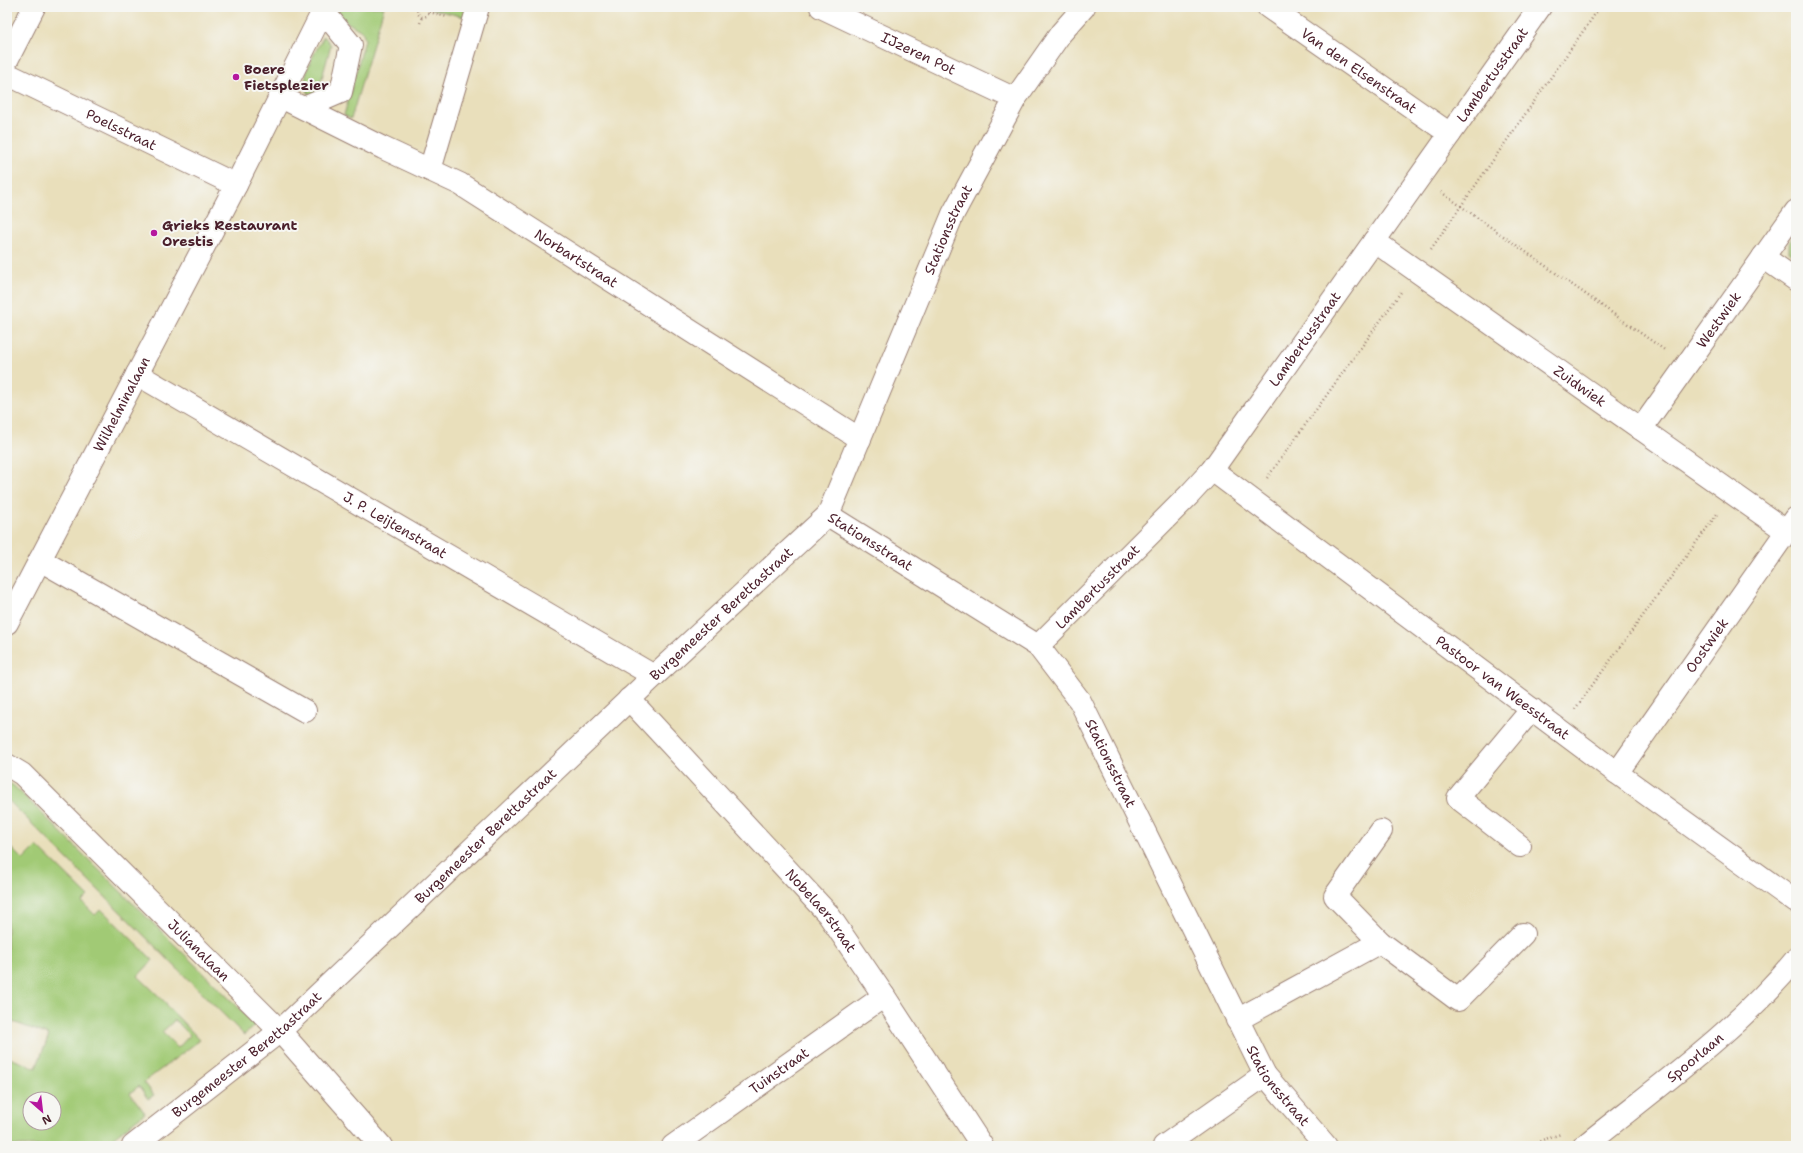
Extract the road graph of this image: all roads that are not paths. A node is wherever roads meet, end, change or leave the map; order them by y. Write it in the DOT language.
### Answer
graph roads {
  1 [pos="34,7"];
  2 [pos="478,7"];
  3 [pos="821,7"];
  4 [pos="1084,7"];
  5 [pos="1268,7"];
  6 [pos="1540,7"];
  7 [pos="324,9"];
  8 [pos="7,60"];
  9 [pos="7,74"];
  10 [pos="281,97"];
  11 [pos="1015,99"];
  12 [pos="304,108"];
  13 [pos="1450,134"];
  14 [pos="430,170"];
  15 [pos="236,186"];
  16 [pos="1796,211"];
  17 [pos="1374,241"];
  18 [pos="1763,257"];
  19 [pos="1796,280"];
  20 [pos="137,374"];
  21 [pos="1641,428"];
  22 [pos="860,439"];
  23 [pos="1212,470"];
  24 [pos="828,515"];
  25 [pos="1791,524"];
  26 [pos="40,560"];
  27 [pos="7,623"];
  28 [pos="1038,646"];
  29 [pos="654,676"];
  30 [pos="629,699"];
  31 [pos="1532,709"];
  32 [pos="305,711"];
  33 [pos="7,765"];
  34 [pos="1617,773"];
  35 [pos="1381,831"];
  36 [pos="1520,846"];
  37 [pos="1796,902"];
  38 [pos="1524,934"];
  39 [pos="1380,942"];
  40 [pos="1796,959"];
  41 [pos="884,996"];
  42 [pos="1237,1020"];
  43 [pos="280,1031"];
  44 [pos="1265,1076"];
  45 [pos="133,1146"];
  46 [pos="381,1146"];
  47 [pos="673,1146"];
  48 [pos="982,1146"];
  49 [pos="1164,1146"];
  50 [pos="1326,1146"];
  51 [pos="1584,1146"];
  1 -- 8 [label="street"];
  2 -- 14 [label="street"];
  3 -- 11 [label="street, IJzeren Pot"];
  4 -- 11 [label="street, Stationsstraat"];
  5 -- 13 [label="street, Van den Elsenstraat"];
  6 -- 13 [label="street, Lambertusstraat"];
  7 -- 10 [label="street, Wilhelminalaan"];
  7 -- 12 [label="street"];
  9 -- 15 [label="street, Poelsstraat"];
  10 -- 12 [label="street, Norbartstraat"];
  10 -- 15 [label="street, Wilhelminalaan"];
  11 -- 22 [label="street, Stationsstraat"];
  12 -- 14 [label="street, Norbartstraat"];
  13 -- 17 [label="street, Lambertusstraat"];
  14 -- 22 [label="street, Norbartstraat"];
  15 -- 20 [label="street, Wilhelminalaan"];
  16 -- 18 [label="street, Westwiek"];
  17 -- 21 [label="street, Zuidwiek"];
  17 -- 23 [label="street, Lambertusstraat"];
  18 -- 19 [label="street"];
  18 -- 21 [label="street, Westwiek"];
  20 -- 26 [label="street, Wilhelminalaan"];
  20 -- 29 [label="street, J. P. Leijtenstraat"];
  21 -- 25 [label="street, Zuidwiek"];
  22 -- 24 [label="street, Stationsstraat"];
  23 -- 28 [label="street, Lambertusstraat"];
  23 -- 31 [label="street, Pastoor van Weesstraat"];
  24 -- 28 [label="street, Stationsstraat"];
  24 -- 29 [label="street, Burgemeester Berettastraat"];
  25 -- 34 [label="street, Oostwiek"];
  26 -- 27 [label="street, Wilhelminalaan"];
  26 -- 32 [label="street"];
  28 -- 42 [label="street, Stationsstraat"];
  29 -- 30 [label="street, Burgemeester Berettastraat"];
  30 -- 41 [label="street, Nobelaerstraat"];
  30 -- 43 [label="street, Burgemeester Berettastraat"];
  31 -- 34 [label="street, Pastoor van Weesstraat"];
  31 -- 36 [label="street"];
  33 -- 43 [label="street, Julianalaan"];
  34 -- 37 [label="street, Pastoor van Weesstraat"];
  35 -- 39 [label="street"];
  38 -- 39 [label="street"];
  39 -- 42 [label="street"];
  40 -- 51 [label="street, Spoorlaan"];
  41 -- 47 [label="street, Tuinstraat"];
  41 -- 48 [label="street, Nobelaerstraat"];
  42 -- 44 [label="street, Stationsstraat"];
  43 -- 45 [label="street, Burgemeester Berettastraat"];
  43 -- 46 [label="street, Julianalaan"];
  44 -- 49 [label="street"];
  44 -- 50 [label="street, Stationsstraat"];
}
